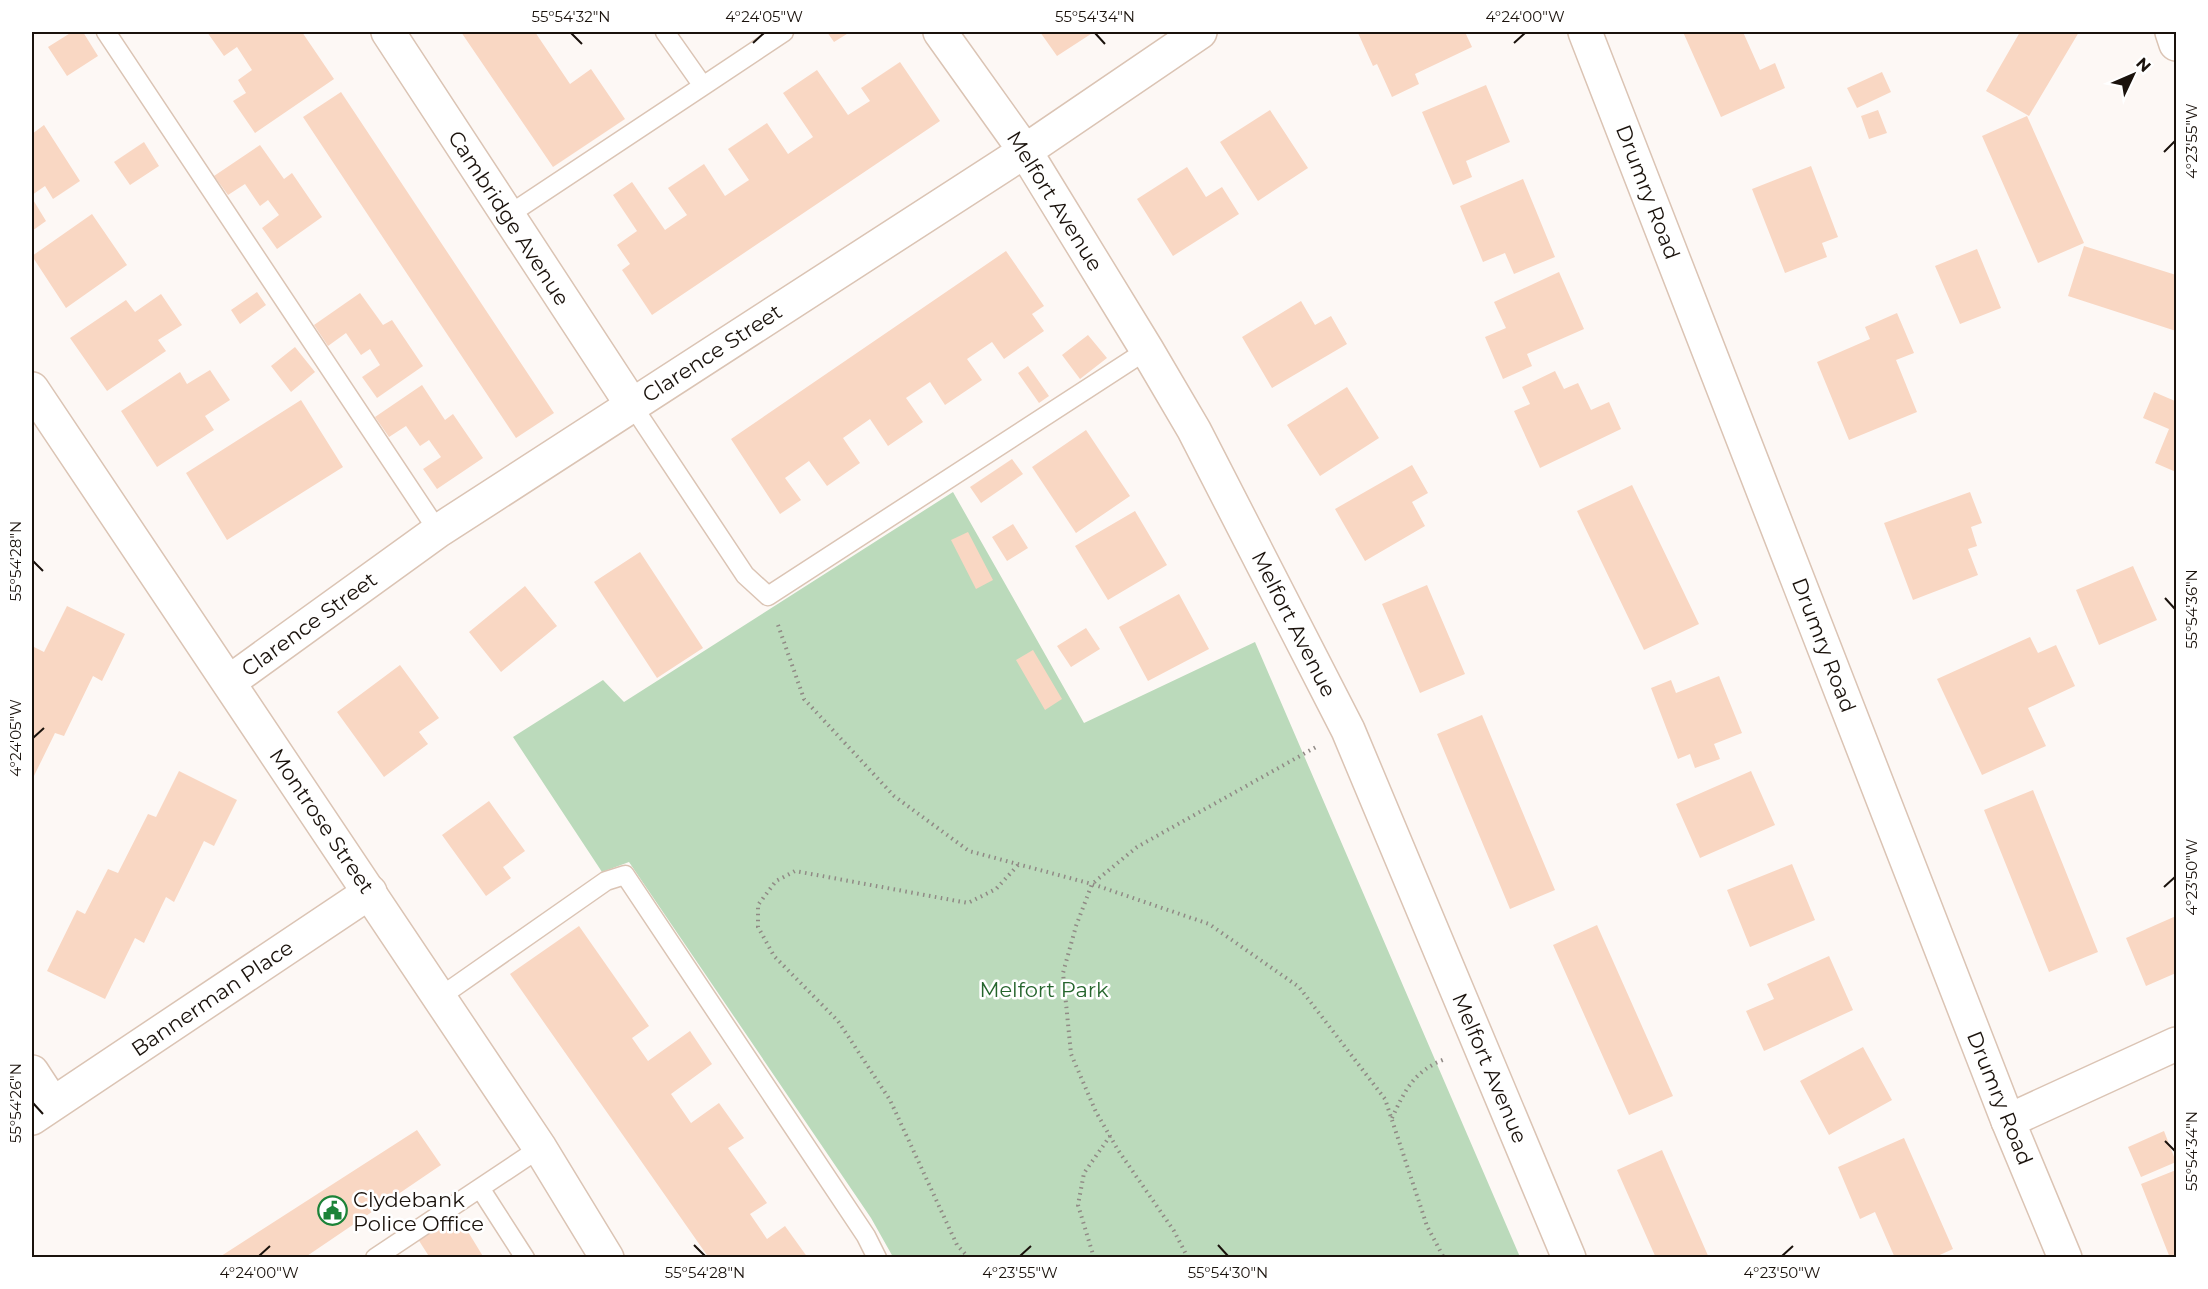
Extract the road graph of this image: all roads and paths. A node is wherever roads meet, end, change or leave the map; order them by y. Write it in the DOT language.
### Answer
graph roads {
  1 [pos="106,32"];
  2 [pos="388,32"];
  3 [pos="665,32"];
  4 [pos="784,32"];
  5 [pos="940,32"];
  6 [pos="1200,32"];
  7 [pos="1586,32"];
  8 [pos="2172,32"];
  9 [pos="2176,44"];
  10 [pos="703,86"];
  11 [pos="1025,151"];
  12 [pos="507,216"];
  13 [pos="1147,350"];
  14 [pos="32,389"];
  15 [pos="632,405"];
  16 [pos="438,531"];
  17 [pos="768,596"];
  18 [pos="229,682"];
  19 [pos="1348,730"];
  20 [pos="1019,864"];
  21 [pos="1092,884"];
  22 [pos="370,892"];
  23 [pos="440,997"];
  24 [pos="1480,1044"];
  25 [pos="2176,1044"];
  26 [pos="32,1072"];
  27 [pos="42,1111"];
  28 [pos="1392,1119"];
  29 [pos="2008,1120"];
  30 [pos="1110,1136"];
  31 [pos="540,1148"];
  32 [pos="480,1188"];
  33 [pos="375,1257"];
  34 [pos="525,1257"];
  35 [pos="607,1257"];
  36 [pos="877,1257"];
  37 [pos="969,1257"];
  38 [pos="1094,1257"];
  39 [pos="1188,1257"];
  40 [pos="1444,1257"];
  41 [pos="1569,1257"];
  42 [pos="2065,1257"];
  1 -- 16 [label="lane"];
  2 -- 12 [label="street, Cambridge Avenue"];
  3 -- 10 [label="lane"];
  4 -- 10 [label="lane"];
  5 -- 11 [label="street, Melfort Avenue"];
  6 -- 11 [label="street, Clarence Street"];
  7 -- 29 [label="street, Drumry Road"];
  8 -- 9 [label="street"];
  10 -- 12 [label="lane"];
  11 -- 13 [label="street, Melfort Avenue"];
  11 -- 15 [label="street, Clarence Street"];
  12 -- 15 [label="street, Cambridge Avenue"];
  13 -- 17 [label="lane"];
  13 -- 19 [label="street, Melfort Avenue"];
  14 -- 18 [label="street, Montrose Street"];
  15 -- 16 [label="street, Clarence Street"];
  15 -- 17 [label="lane"];
  16 -- 18 [label="street, Clarence Street"];
  17 -- 20 [label="path"];
  18 -- 22 [label="street, Montrose Street"];
  19 -- 21 [label="path"];
  19 -- 24 [label="street, Melfort Avenue"];
  20 -- 21 [label="path"];
  20 -- 37 [label="path"];
  21 -- 28 [label="path"];
  21 -- 30 [label="path"];
  22 -- 23 [label="street, Montrose Street"];
  22 -- 27 [label="street, Bannerman Place"];
  23 -- 31 [label="street, Montrose Street"];
  23 -- 36 [label="lane"];
  24 -- 28 [label="path"];
  24 -- 41 [label="street, Melfort Avenue"];
  25 -- 29 [label="street"];
  26 -- 27 [label="street, Bannerman Place"];
  28 -- 40 [label="path"];
  29 -- 42 [label="street, Drumry Road"];
  30 -- 38 [label="path"];
  30 -- 39 [label="path"];
  31 -- 32 [label="lane"];
  31 -- 35 [label="street, Montrose Street"];
  32 -- 33 [label="lane"];
  32 -- 34 [label="lane"];
}
